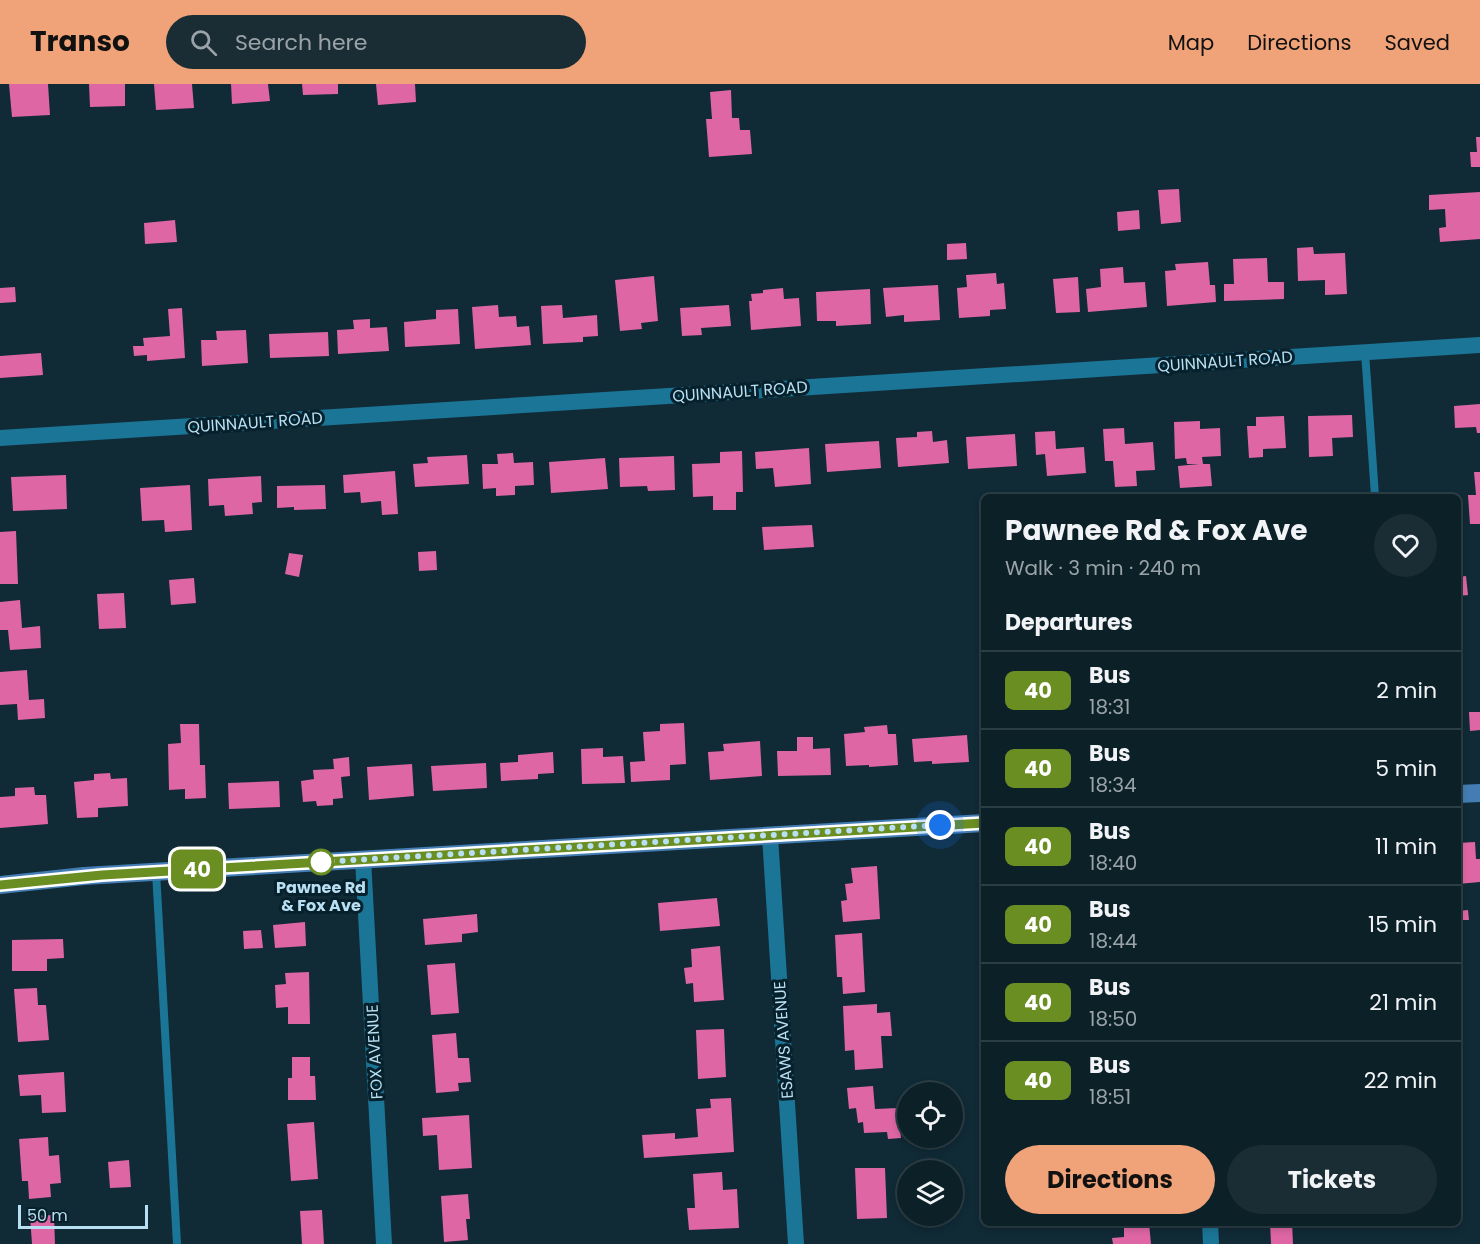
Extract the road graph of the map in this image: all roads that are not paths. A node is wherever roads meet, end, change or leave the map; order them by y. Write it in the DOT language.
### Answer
graph roads {
  1 [pos="1480,345"];
  2 [pos="1365,352"];
  3 [pos="0,438"];
  4 [pos="1375,494"];
  5 [pos="1480,793"];
  6 [pos="1461,794"];
  7 [pos="981,823"];
  8 [pos="770,836"];
  9 [pos="363,860"];
  10 [pos="156,872"];
  11 [pos="0,885"];
  12 [pos="1210,1226"];
  13 [pos="177,1244"];
  14 [pos="384,1244"];
  15 [pos="796,1244"];
  16 [pos="1211,1244"];
  1 -- 2 [label="street, QUINNAULT ROAD"];
  2 -- 3 [label="street, QUINNAULT ROAD"];
  2 -- 4 [label="lane"];
  5 -- 6 [label="street"];
  7 -- 8 [label="street"];
  8 -- 9 [label="street"];
  8 -- 15 [label="street, ESAWS AVENUE"];
  9 -- 10 [label="street"];
  9 -- 14 [label="street, FOX AVENUE"];
  10 -- 11 [label="street"];
  10 -- 13 [label="lane"];
  12 -- 16 [label="street"];
}
